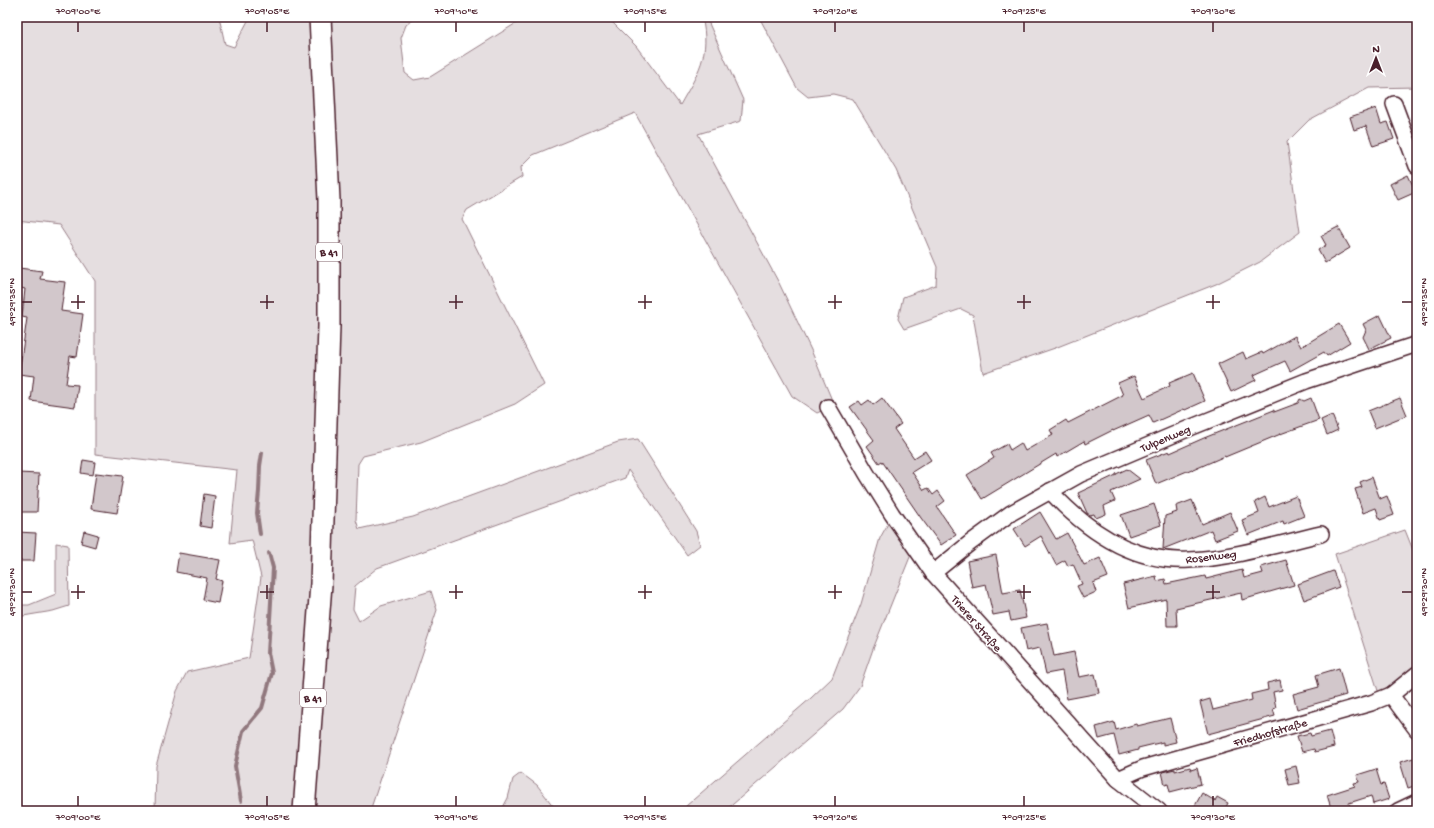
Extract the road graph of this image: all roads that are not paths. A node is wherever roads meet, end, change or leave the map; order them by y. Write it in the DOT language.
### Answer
graph roads {
  1 [pos="320,17"];
  2 [pos="1394,104"];
  3 [pos="1417,166"];
  4 [pos="1417,344"];
  5 [pos="828,407"];
  6 [pos="1050,491"];
  7 [pos="1321,534"];
  8 [pos="933,573"];
  9 [pos="1417,674"];
  10 [pos="1391,695"];
  11 [pos="1417,730"];
  12 [pos="1118,779"];
  13 [pos="1417,802"];
  14 [pos="304,811"];
  15 [pos="1159,811"];
  16 [pos="1398,811"];
  1 -- 14 [label="highway, B 41"];
  2 -- 3 [label="street"];
  4 -- 6 [label="street, Tulpenweg"];
  5 -- 8 [label="street, Trierer Straße"];
  6 -- 7 [label="street, Rosenweg"];
  6 -- 8 [label="street, Tulpenweg"];
  8 -- 12 [label="street, Trierer Straße"];
  9 -- 10 [label="street, Friedhofstraße"];
  10 -- 11 [label="street"];
  10 -- 12 [label="street, Friedhofstraße"];
  12 -- 15 [label="street, Trierer Straße"];
  13 -- 16 [label="street"];
}
